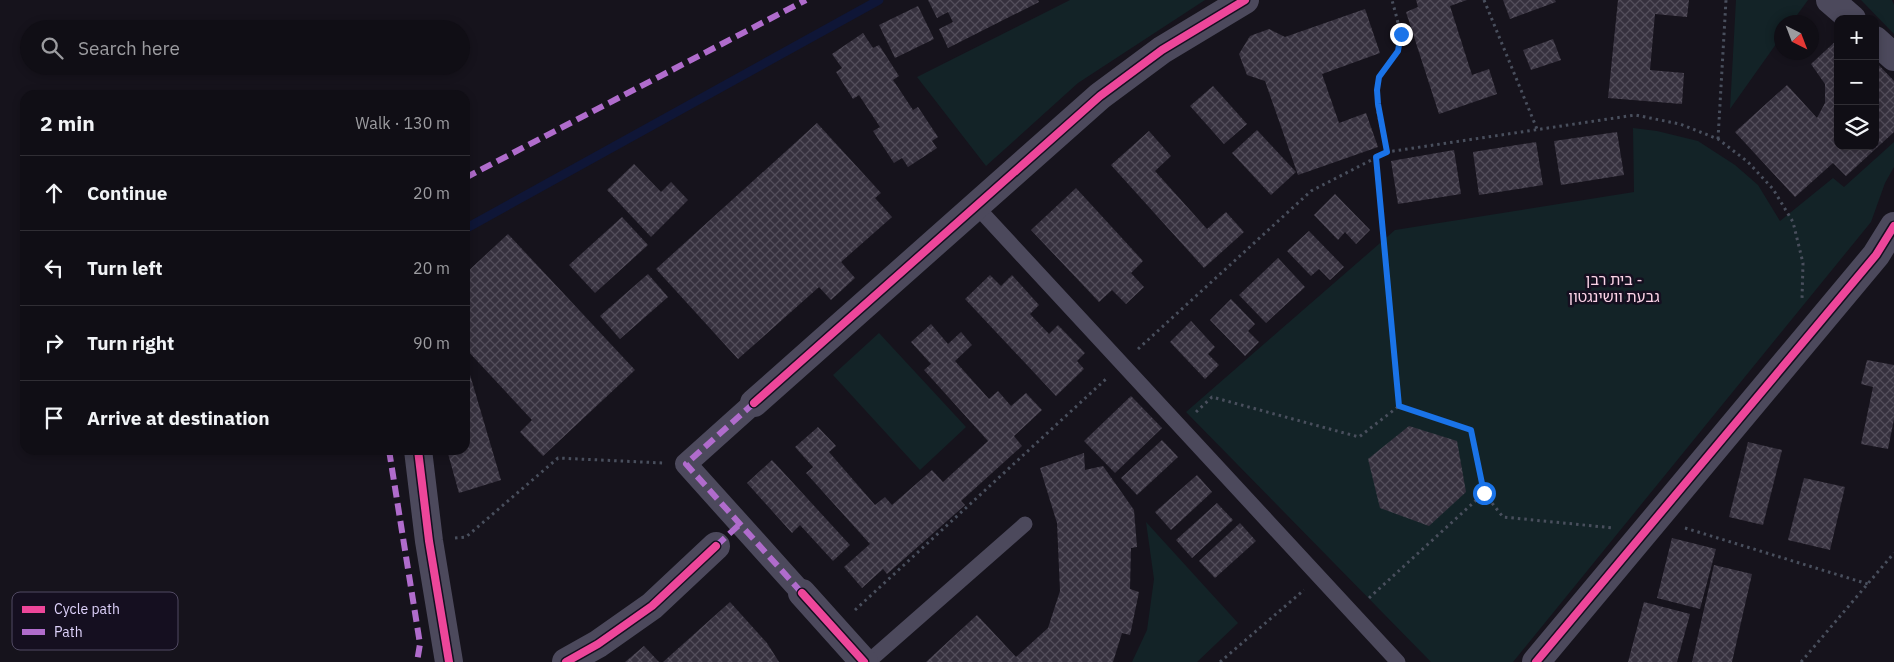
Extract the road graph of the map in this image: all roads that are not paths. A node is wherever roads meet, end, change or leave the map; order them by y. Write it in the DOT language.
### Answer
graph roads {
  1 [pos="1246,0"];
  2 [pos="1830,0"];
  3 [pos="1847,15"];
  4 [pos="1879,44"];
  5 [pos="1894,57"];
  6 [pos="976,206"];
  7 [pos="1891,238"];
  8 [pos="754,403"];
  9 [pos="419,455"];
  10 [pos="740,524"];
  11 [pos="1025,524"];
  12 [pos="716,546"];
  13 [pos="802,593"];
  14 [pos="449,662"];
  15 [pos="566,662"];
  16 [pos="864,662"];
  17 [pos="868,662"];
  18 [pos="1398,662"];
  19 [pos="1536,662"];
  1 -- 6 [label="street"];
  2 -- 3 [label="street"];
  4 -- 5 [label="street"];
  6 -- 8 [label="street"];
  6 -- 18 [label="lane"];
  7 -- 19 [label="street"];
  8 -- 10 [label="street"];
  9 -- 14 [label="street"];
  10 -- 12 [label="street"];
  10 -- 13 [label="street"];
  11 -- 17 [label="lane"];
  12 -- 15 [label="street"];
  13 -- 16 [label="street"];
}
